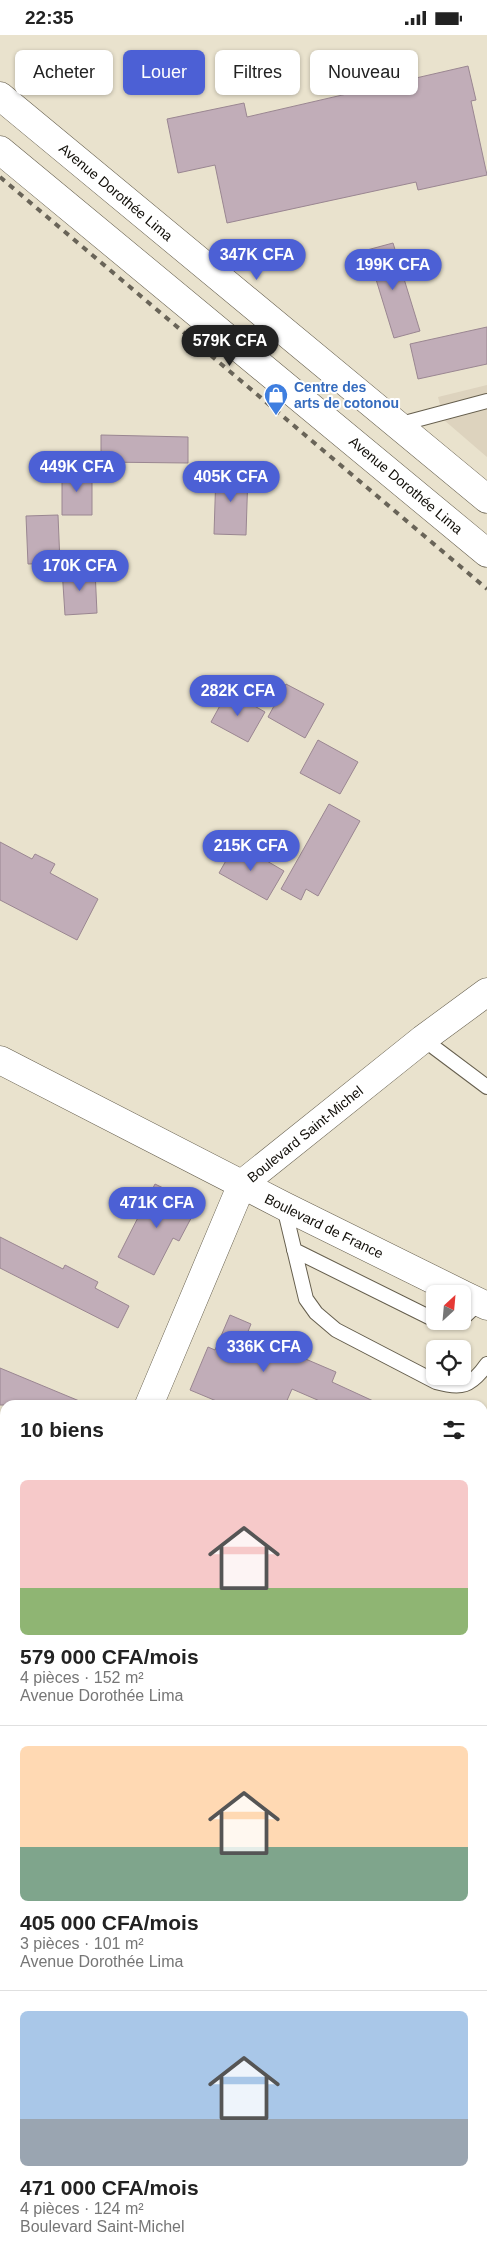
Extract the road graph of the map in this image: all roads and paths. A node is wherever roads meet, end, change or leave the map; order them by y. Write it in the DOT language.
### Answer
graph roads {
  1 [pos="0,96"];
  2 [pos="0,150"];
  3 [pos="487,401"];
  4 [pos="396,425"];
  5 [pos="487,499"];
  6 [pos="487,553"];
  7 [pos="487,992"];
  8 [pos="423,1039"];
  9 [pos="0,1060"];
  10 [pos="487,1087"];
  11 [pos="242,1184"];
  12 [pos="284,1206"];
  13 [pos="294,1251"];
  14 [pos="436,1285"];
  15 [pos="426,1316"];
  16 [pos="487,1364"];
  17 [pos="151,1400"];
  1 -- 4 [label="main road, Avenue Dorothée Lima"];
  2 -- 6 [label="main road, Avenue Dorothée Lima"];
  3 -- 4 [label="lane"];
  4 -- 5 [label="main road, Avenue Dorothée Lima"];
  7 -- 8 [label="main road, Boulevard Saint-Michel"];
  8 -- 10 [label="lane"];
  8 -- 11 [label="main road, Boulevard Saint-Michel"];
  9 -- 11 [label="main road, Boulevard de France"];
  11 -- 12 [label="main road, Boulevard de France"];
  11 -- 17 [label="main road, Boulevard Saint-Michel"];
  12 -- 13 [label="lane"];
  12 -- 14 [label="main road, Boulevard de France"];
  13 -- 15 [label="lane"];
  13 -- 16 [label="lane"];
}
